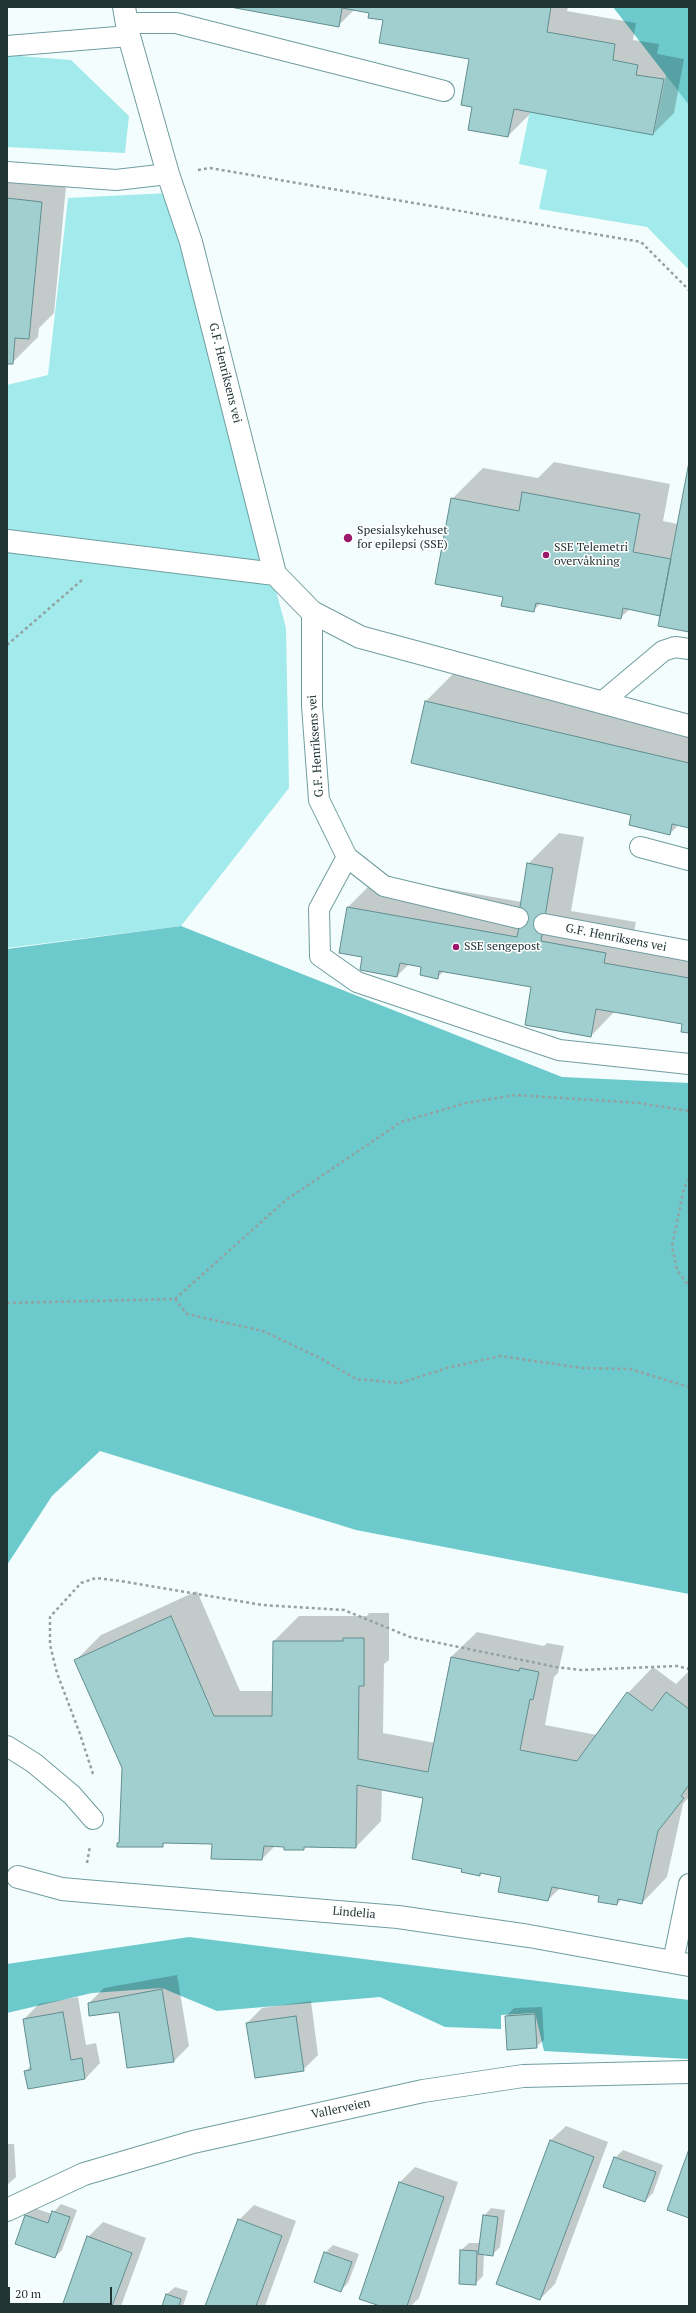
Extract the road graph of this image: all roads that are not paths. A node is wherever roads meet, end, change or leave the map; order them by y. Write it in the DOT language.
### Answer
graph roads {
  1 [pos="126,22"];
  2 [pos="7,46"];
  3 [pos="444,91"];
  4 [pos="7,172"];
  5 [pos="168,174"];
  6 [pos="7,542"];
  7 [pos="275,574"];
  8 [pos="312,612"];
  9 [pos="689,649"];
  10 [pos="601,703"];
  11 [pos="689,726"];
  12 [pos="640,847"];
  13 [pos="347,857"];
  14 [pos="689,860"];
  15 [pos="518,918"];
  16 [pos="544,924"];
  17 [pos="689,951"];
  18 [pos="689,1064"];
  19 [pos="7,1746"];
  20 [pos="93,1819"];
  21 [pos="18,1877"];
  22 [pos="689,1884"];
  23 [pos="681,1963"];
  24 [pos="689,2072"];
  25 [pos="7,2210"];
  1 -- 2 [label="lane"];
  1 -- 3 [label="lane"];
  1 -- 5 [label="street, G.F. Henriksens vei"];
  4 -- 5 [label="lane"];
  5 -- 7 [label="street, G.F. Henriksens vei"];
  6 -- 7 [label="street"];
  7 -- 8 [label="street"];
  8 -- 10 [label="street"];
  8 -- 13 [label="lane, G.F. Henriksens vei"];
  9 -- 10 [label="lane"];
  10 -- 11 [label="street"];
  12 -- 14 [label="lane"];
  13 -- 15 [label="lane, G.F. Henriksens vei"];
  13 -- 18 [label="lane"];
  16 -- 17 [label="lane, G.F. Henriksens vei"];
  19 -- 20 [label="lane"];
  21 -- 23 [label="street, Lindelia"];
  22 -- 23 [label="lane"];
  24 -- 25 [label="street, Vallerveien"];
}
